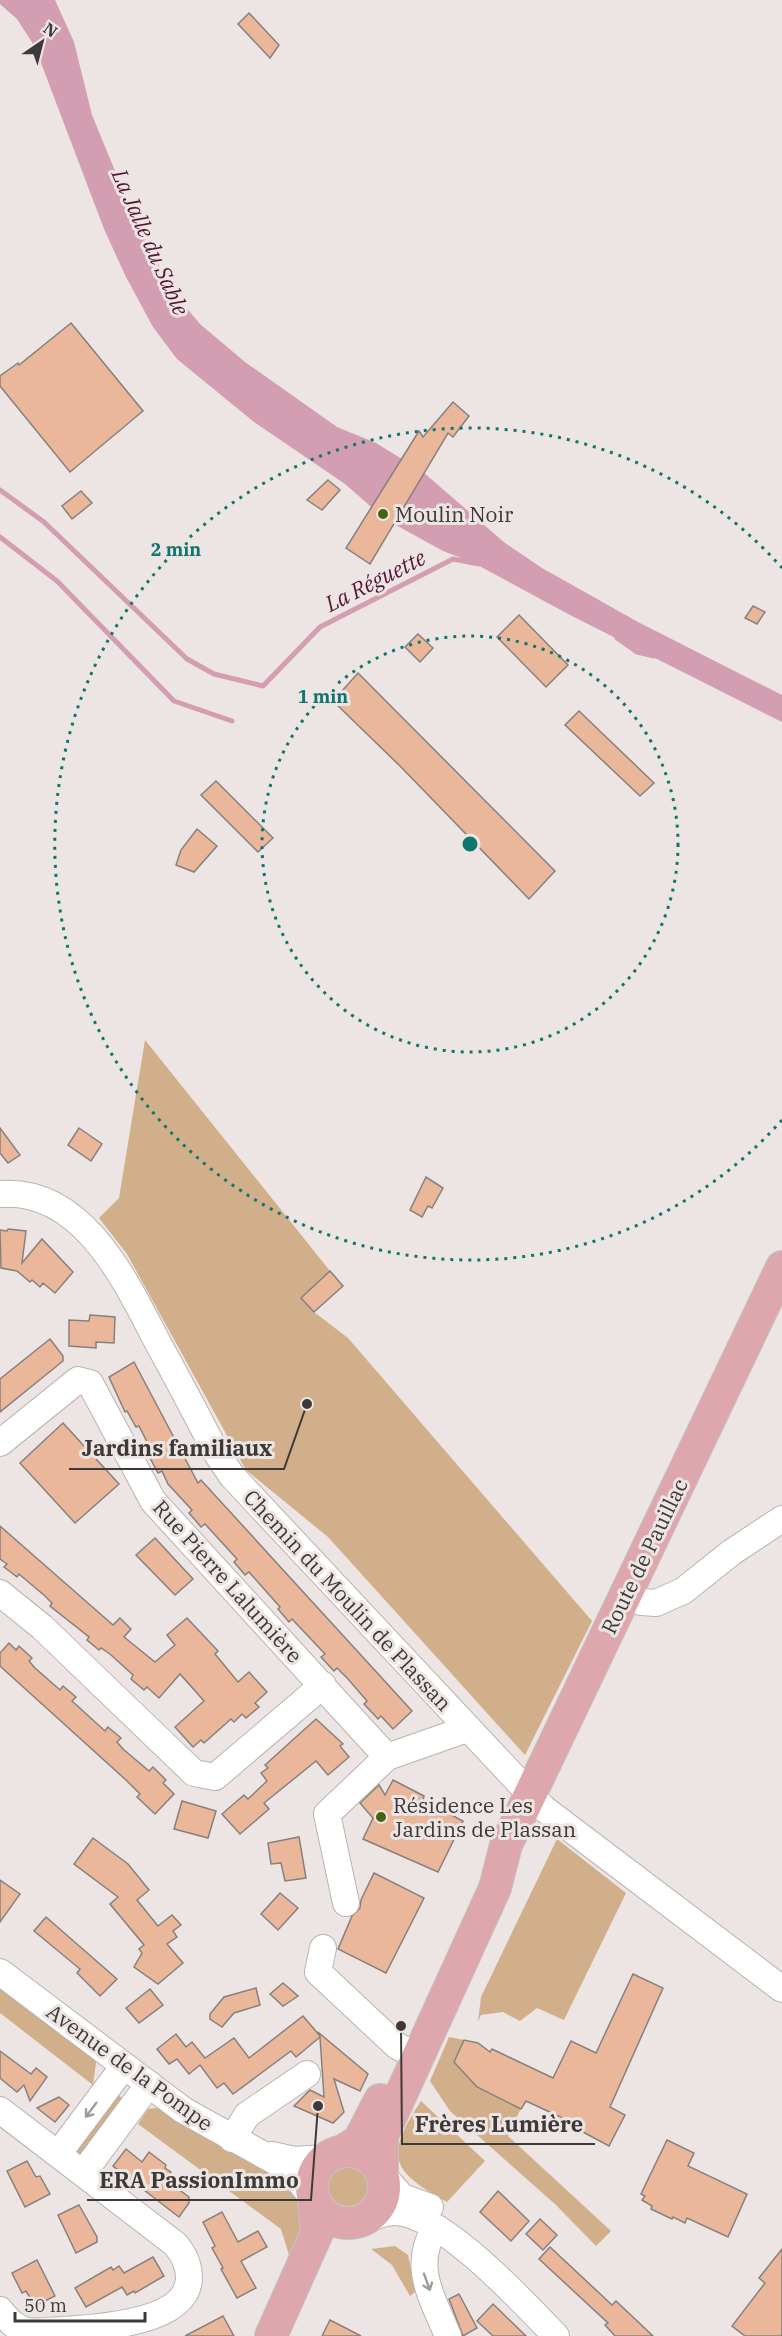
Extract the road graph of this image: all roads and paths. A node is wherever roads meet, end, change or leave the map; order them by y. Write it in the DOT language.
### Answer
graph roads {
  1 [pos="0,1194"];
  2 [pos="782,1267"];
  3 [pos="0,1443"];
  4 [pos="782,1519"];
  5 [pos="0,1593"];
  6 [pos="625,1593"];
  7 [pos="323,1685"];
  8 [pos="467,1729"];
  9 [pos="387,1758"];
  10 [pos="530,1793"];
  11 [pos="346,1903"];
  12 [pos="323,1948"];
  13 [pos="0,1972"];
  14 [pos="782,1989"];
  15 [pos="411,2053"];
  16 [pos="124,2066"];
  17 [pos="307,2074"];
  18 [pos="149,2084"];
  19 [pos="0,2110"];
  20 [pos="232,2139"];
  21 [pos="58,2154"];
  22 [pos="265,2154"];
  23 [pos="334,2155"];
  24 [pos="83,2173"];
  25 [pos="382,2174"];
  26 [pos="314,2199"];
  27 [pos="360,2220"];
  28 [pos="435,2228"];
  29 [pos="484,2262"];
  30 [pos="0,2310"];
  31 [pos="271,2336"];
  32 [pos="286,2336"];
  33 [pos="448,2336"];
  34 [pos="556,2336"];
  1 -- 8 [label="street, Chemin du Moulin de Plassan"];
  2 -- 6 [label="main road, Route de Pauillac"];
  3 -- 7 [label="street, Rue Pierre Lalumière"];
  4 -- 6 [label="street"];
  5 -- 7 [label="street"];
  6 -- 10 [label="main road, Route de Pauillac"];
  7 -- 9 [label="street, Rue Pierre Lalumière"];
  8 -- 9 [label="street"];
  8 -- 10 [label="street, Chemin du Moulin de Plassan"];
  9 -- 11 [label="street"];
  10 -- 14 [label="street, Chemin du Moulin de Plassan"];
  10 -- 15 [label="main road, Route de Pauillac"];
  12 -- 15 [label="street"];
  13 -- 16 [label="street, Avenue de la Pompe"];
  15 -- 23 [label="main road, Route de Pauillac"];
  15 -- 25 [label="main road, Route de Pauillac"];
  16 -- 18 [label="street, Avenue de la Pompe"];
  16 -- 21 [label="street, one-way"];
  17 -- 20 [label="street"];
  18 -- 20 [label="street, Avenue de la Pompe"];
  18 -- 24 [label="street"];
  19 -- 21 [label="street"];
  20 -- 22 [label="street, Avenue de la Pompe"];
  21 -- 24 [label="street"];
  22 -- 23 [label="street, Avenue de la Pompe"];
  22 -- 26 [label="street, Avenue de la Pompe"];
  23 -- 25 [label="main road"];
  23 -- 26 [label="main road"];
  24 -- 30 [label="street"];
  25 -- 27 [label="main road"];
  25 -- 29 [label="street"];
  26 -- 27 [label="main road"];
  26 -- 31 [label="main road"];
  27 -- 28 [label="street"];
  27 -- 32 [label="main road"];
  28 -- 29 [label="street"];
  28 -- 33 [label="street, one-way"];
  29 -- 34 [label="street"];
}
